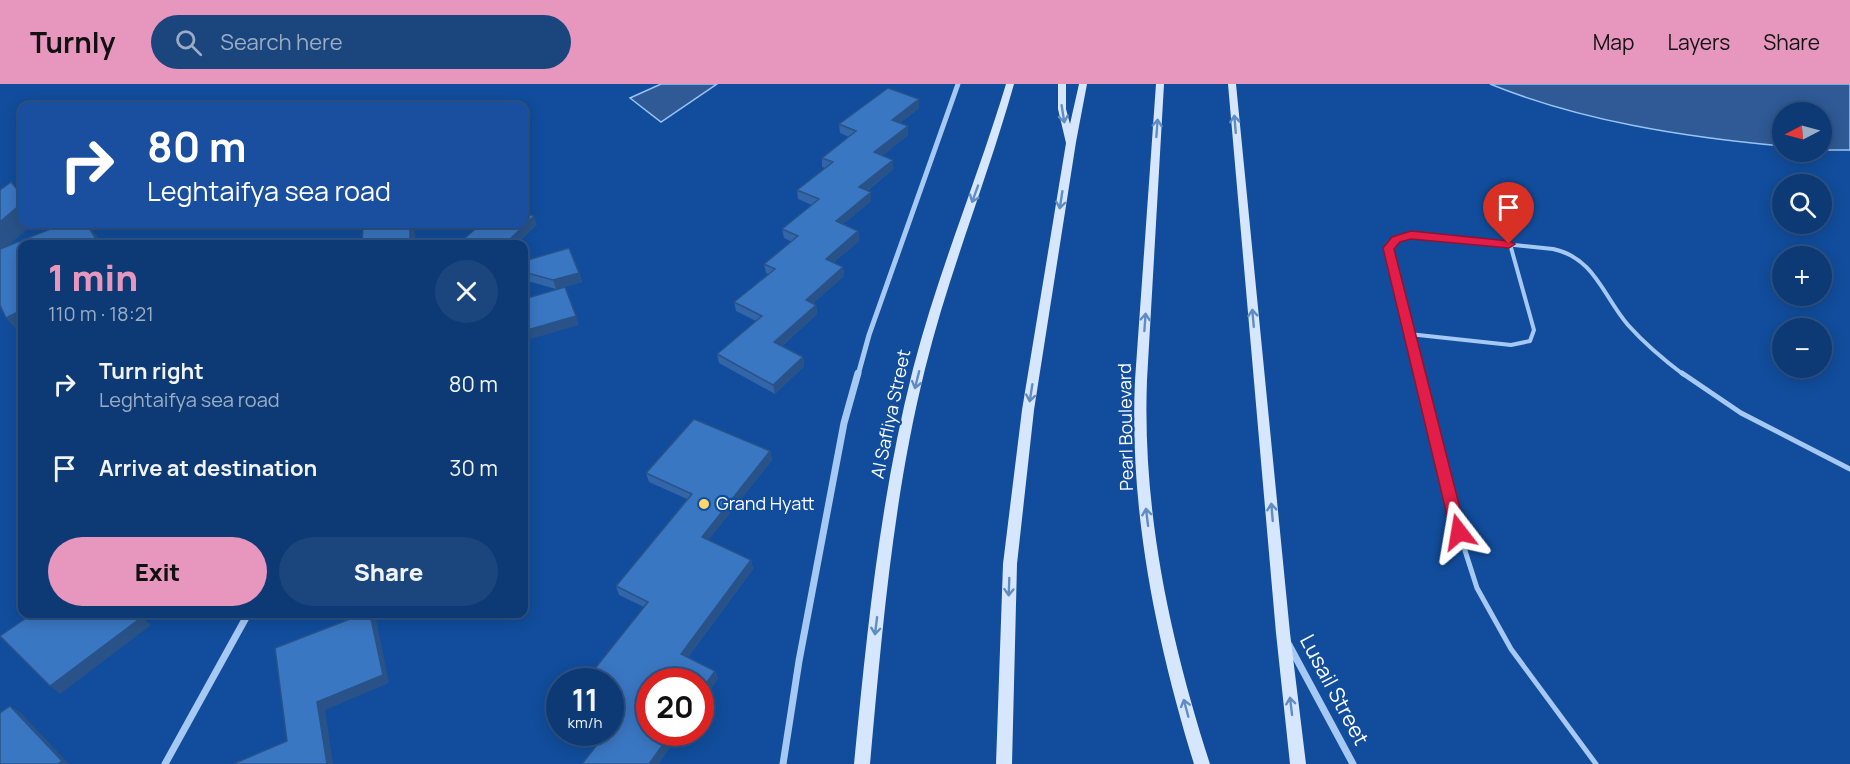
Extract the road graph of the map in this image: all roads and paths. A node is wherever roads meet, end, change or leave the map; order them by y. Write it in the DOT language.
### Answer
graph roads {
  1 [pos="958,84"];
  2 [pos="1010,84"];
  3 [pos="1062,84"];
  4 [pos="1083,84"];
  5 [pos="1160,84"];
  6 [pos="1232,84"];
  7 [pos="1071,142"];
  8 [pos="1509,244"];
  9 [pos="1409,334"];
  10 [pos="1850,469"];
  11 [pos="246,618"];
  12 [pos="1283,633"];
  13 [pos="165,764"];
  14 [pos="783,764"];
  15 [pos="862,764"];
  16 [pos="1004,764"];
  17 [pos="1202,764"];
  18 [pos="1298,764"];
  19 [pos="1353,764"];
  20 [pos="1596,764"];
  1 -- 14 [label="street"];
  2 -- 15 [label="main road, Al Safliya Street, one-way"];
  3 -- 7 [label="main road, one-way"];
  4 -- 7 [label="main road"];
  17 -- 5 [label="main road, Pearl Boulevard, one-way"];
  12 -- 6 [label="main road, one-way"];
  7 -- 16 [label="main road, one-way"];
  8 -- 9 [label="lane"];
  8 -- 9 [label="lane"];
  8 -- 10 [label="lane"];
  9 -- 20 [label="lane"];
  11 -- 13 [label="street"];
  18 -- 12 [label="main road, one-way"];
  12 -- 19 [label="street, Lusail Street"];
}
